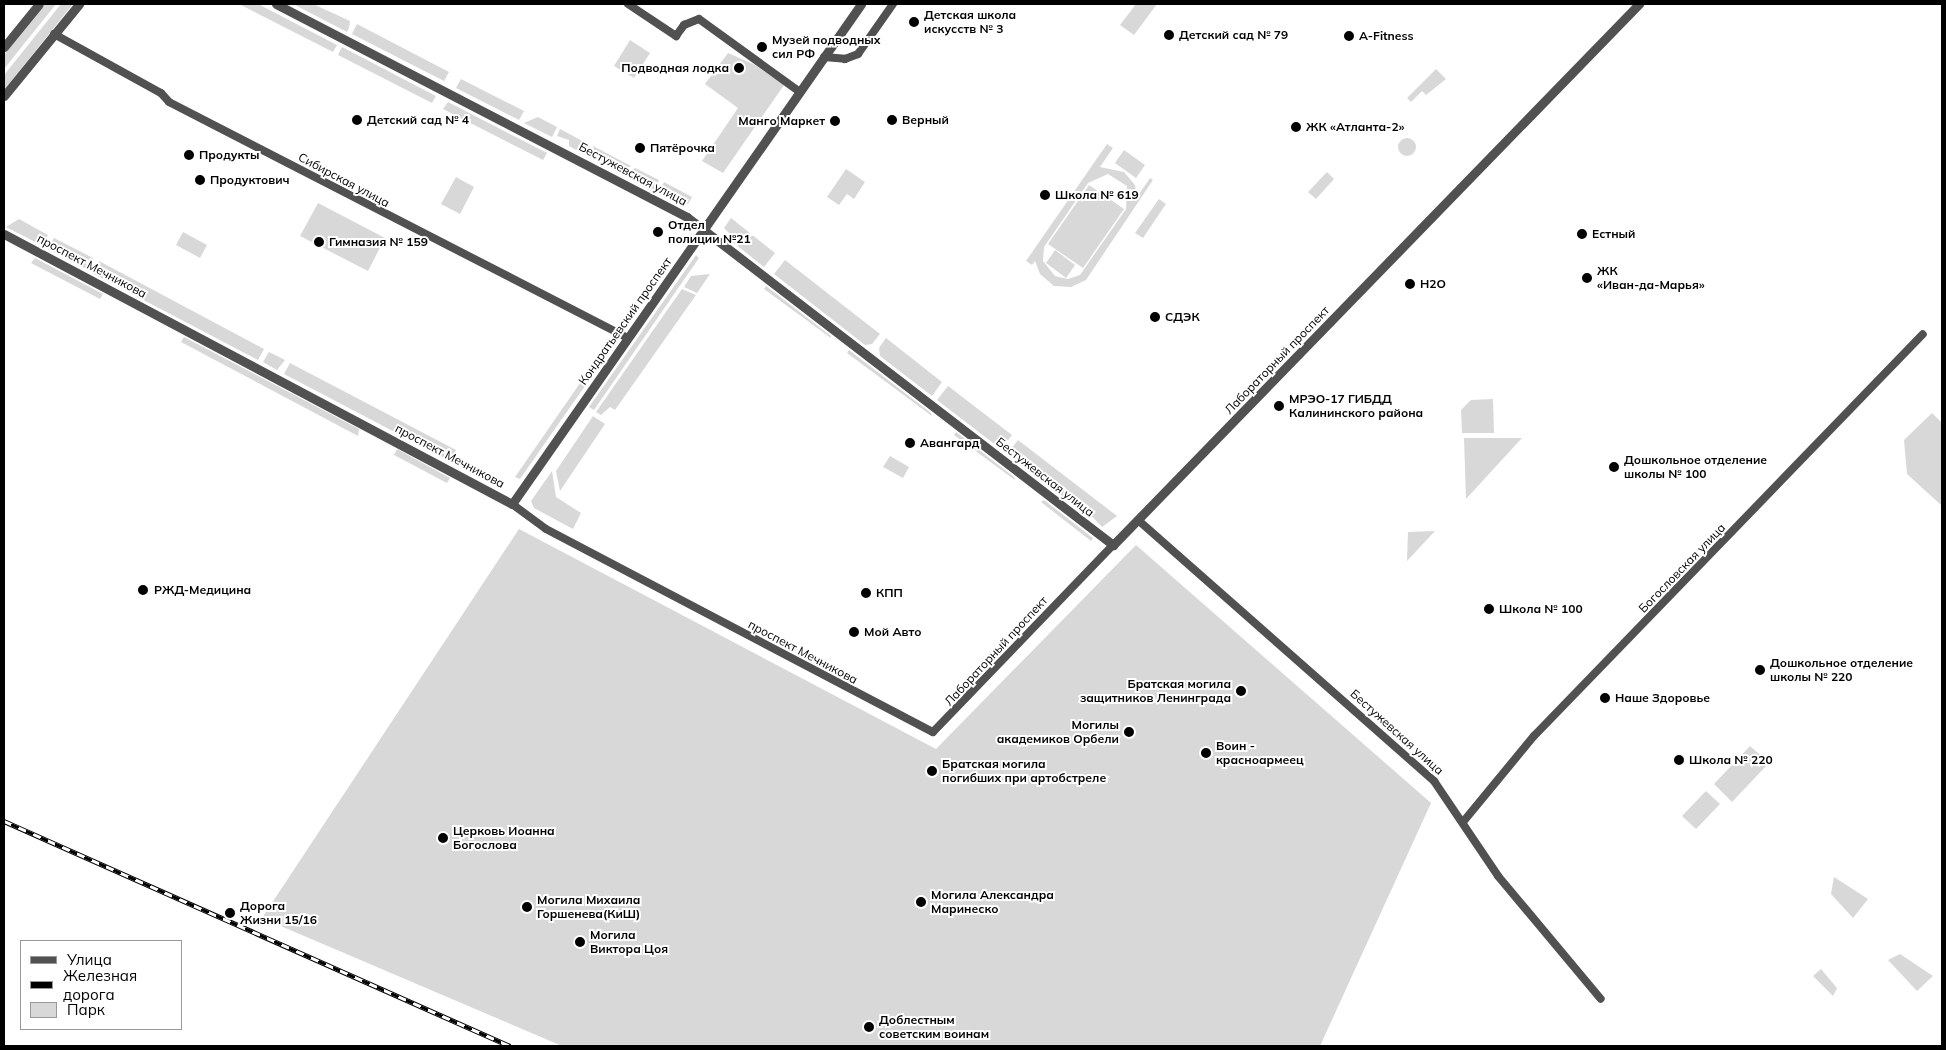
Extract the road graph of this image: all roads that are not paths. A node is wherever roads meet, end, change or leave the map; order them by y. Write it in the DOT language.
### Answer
graph roads {
  1 [pos="39,4"];
  2 [pos="78,4"];
  3 [pos="276,4"];
  4 [pos="628,4"];
  5 [pos="860,4"];
  6 [pos="893,4"];
  7 [pos="1639,4"];
  8 [pos="54,34"];
  9 [pos="4,48"];
  10 [pos="824,57"];
  11 [pos="800,92"];
  12 [pos="4,96"];
  13 [pos="704,229"];
  14 [pos="4,234"];
  15 [pos="1923,334"];
  16 [pos="628,338"];
  17 [pos="512,504"];
  18 [pos="1138,520"];
  19 [pos="1113,545"];
  20 [pos="933,732"];
  21 [pos="1463,822"];
  22 [pos="1602,999"];
  1 -- 9 [label="street"];
  2 -- 8 [label="street"];
  3 -- 13 [label="street, Бестужевская улица"];
  4 -- 11 [label="street"];
  5 -- 10 [label="street, Кондратьевский проспект"];
  6 -- 10 [label="street"];
  7 -- 18 [label="street, Лабораторный проспект"];
  8 -- 12 [label="street"];
  8 -- 16 [label="street, Сибирская улица"];
  10 -- 11 [label="street, Кондратьевский проспект"];
  11 -- 13 [label="street, Кондратьевский проспект"];
  13 -- 16 [label="street, Кондратьевский проспект"];
  13 -- 19 [label="street, Бестужевская улица"];
  14 -- 17 [label="street, проспект Мечникова"];
  15 -- 21 [label="street, Богословская улица"];
  16 -- 17 [label="street, Кондратьевский проспект"];
  17 -- 20 [label="street, проспект Мечникова"];
  18 -- 19 [label="street, Лабораторный проспект"];
  18 -- 21 [label="street, Бестужевская улица"];
  19 -- 20 [label="street, Лабораторный проспект"];
  21 -- 22 [label="street, Бестужевская улица"];
}
